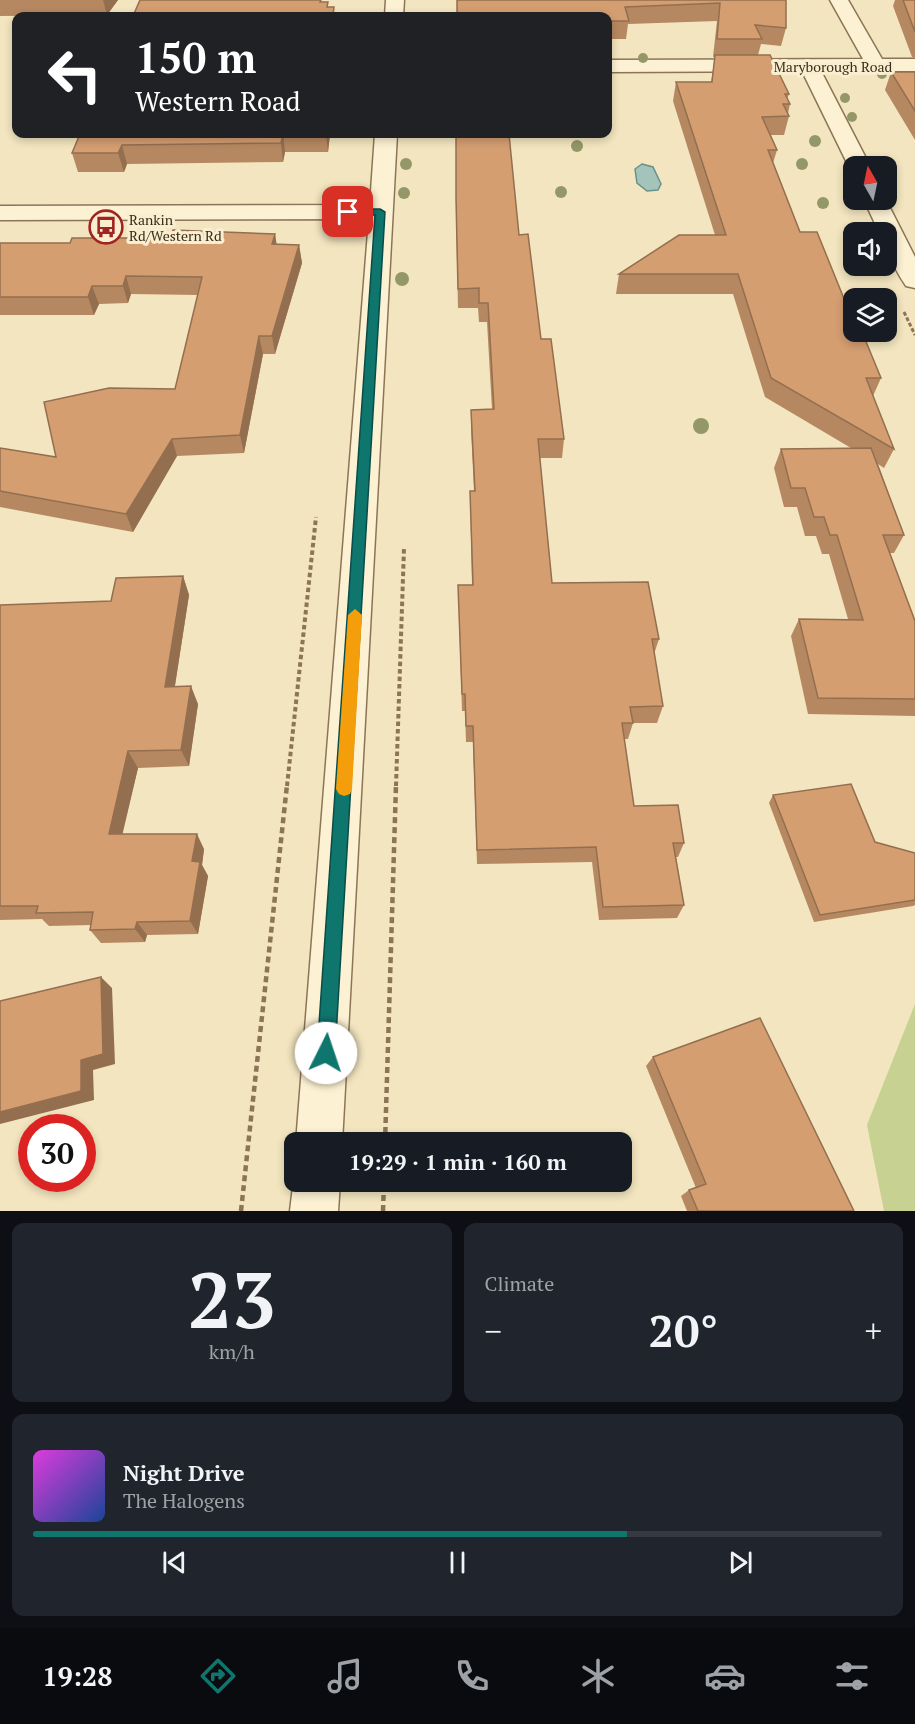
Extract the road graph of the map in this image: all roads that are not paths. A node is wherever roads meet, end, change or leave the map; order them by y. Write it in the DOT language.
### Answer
graph roads {
  1 [pos="839,0"];
  2 [pos="876,65"];
  3 [pos="915,65"];
  4 [pos="612,66"];
  5 [pos="810,66"];
  6 [pos="386,138"];
  7 [pos="854,156"];
  8 [pos="880,210"];
  9 [pos="380,212"];
  10 [pos="0,213"];
  11 [pos="915,281"];
  12 [pos="320,1132"];
  13 [pos="315,1192"];
  14 [pos="314,1211"];
  1 -- 2 [label="street"];
  2 -- 3 [label="street, Maryborough Road"];
  2 -- 5 [label="street, Maryborough Road"];
  4 -- 5 [label="street, Maryborough Road"];
  5 -- 7 [label="street"];
  6 -- 9 [label="street"];
  8 -- 11 [label="street"];
  9 -- 10 [label="street"];
  9 -- 12 [label="street"];
  13 -- 14 [label="street"];
}
